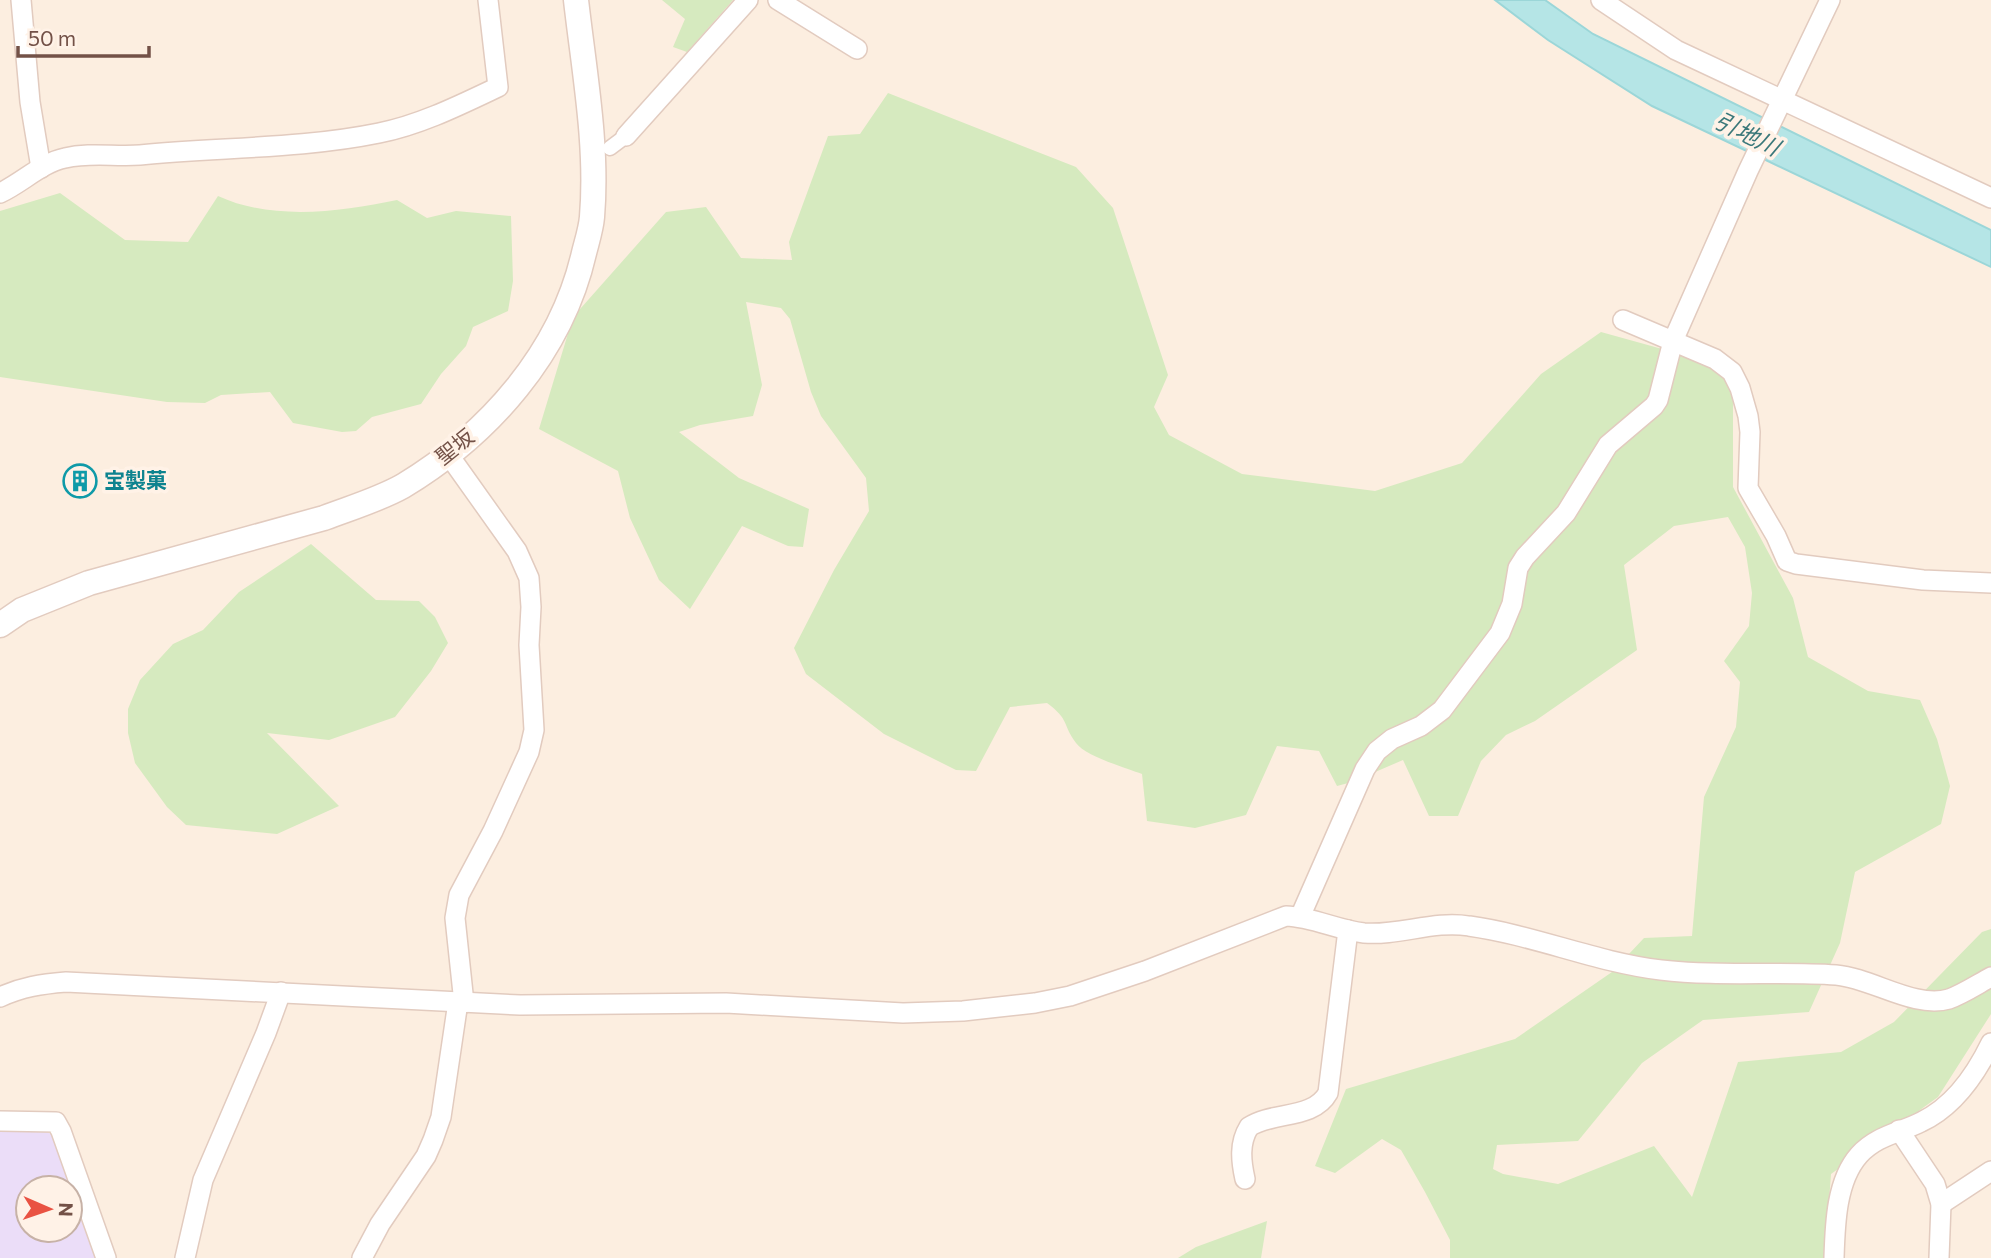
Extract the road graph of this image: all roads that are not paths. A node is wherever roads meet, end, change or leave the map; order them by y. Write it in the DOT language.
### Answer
graph roads {
  1 [pos="21,0"];
  2 [pos="488,0"];
  3 [pos="576,0"];
  4 [pos="748,0"];
  5 [pos="778,0"];
  6 [pos="1601,0"];
  7 [pos="1830,0"];
  8 [pos="857,49"];
  9 [pos="1782,98"];
  10 [pos="618,142"];
  11 [pos="41,168"];
  12 [pos="0,193"];
  13 [pos="1991,198"];
  14 [pos="1623,320"];
  15 [pos="1673,341"];
  16 [pos="448,454"];
  17 [pos="1991,583"];
  18 [pos="0,625"];
  19 [pos="1300,917"];
  20 [pos="1348,930"];
  21 [pos="1991,977"];
  22 [pos="281,992"];
  23 [pos="0,997"];
  24 [pos="461,1002"];
  25 [pos="1991,1043"];
  26 [pos="0,1121"];
  27 [pos="1899,1130"];
  28 [pos="1991,1171"];
  29 [pos="1245,1179"];
  30 [pos="1941,1204"];
  31 [pos="106,1258"];
  32 [pos="185,1258"];
  33 [pos="362,1258"];
  34 [pos="1834,1258"];
  35 [pos="1939,1258"];
  1 -- 11 [label="street"];
  2 -- 11 [label="street"];
  3 -- 16 [label="street, 聖坂"];
  4 -- 10 [label="street"];
  5 -- 8 [label="street"];
  6 -- 9 [label="street"];
  7 -- 9 [label="street"];
  9 -- 13 [label="street"];
  9 -- 15 [label="street"];
  11 -- 12 [label="street"];
  14 -- 15 [label="street"];
  15 -- 17 [label="street"];
  15 -- 19 [label="street"];
  16 -- 18 [label="street, 聖坂"];
  16 -- 24 [label="street"];
  19 -- 20 [label="street"];
  19 -- 24 [label="street"];
  20 -- 21 [label="street"];
  20 -- 29 [label="street"];
  22 -- 23 [label="street"];
  22 -- 24 [label="street"];
  22 -- 32 [label="street"];
  24 -- 33 [label="street"];
  25 -- 27 [label="street"];
  26 -- 31 [label="street"];
  27 -- 30 [label="street"];
  27 -- 34 [label="street"];
  28 -- 30 [label="street"];
  30 -- 35 [label="street"];
}
